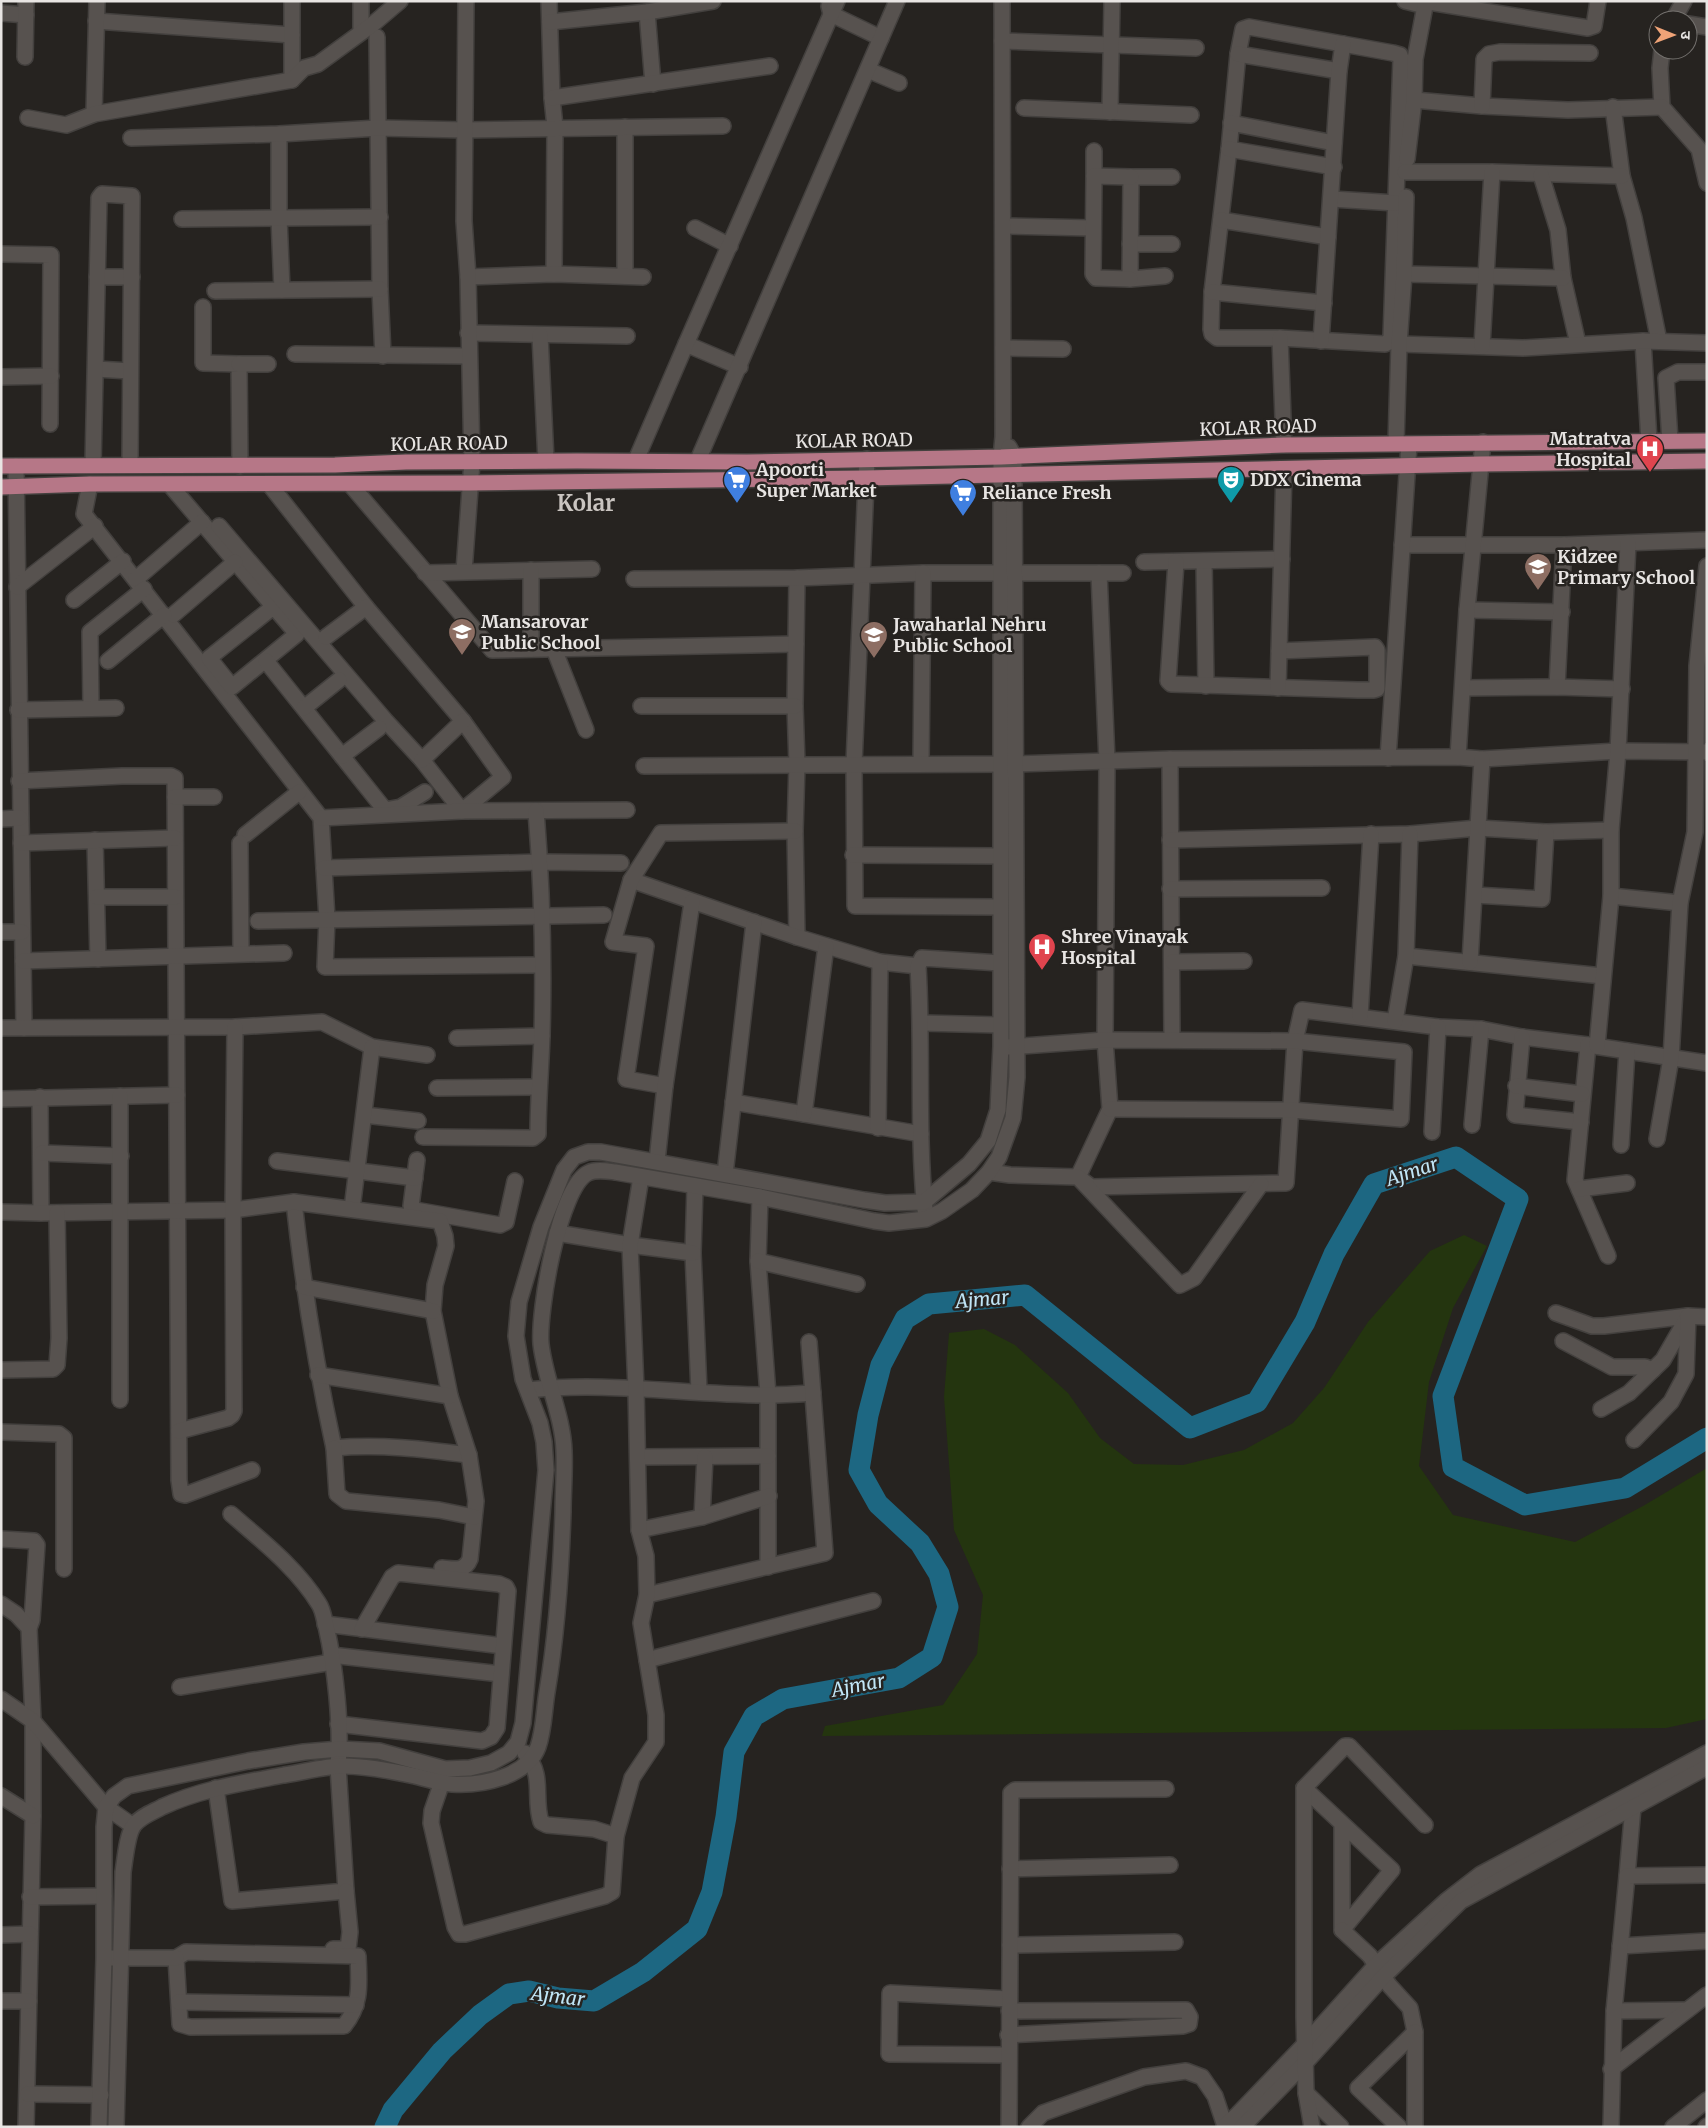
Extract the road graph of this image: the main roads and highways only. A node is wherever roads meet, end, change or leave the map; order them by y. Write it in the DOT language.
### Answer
graph roads {
  1 [pos="1707,441"];
  2 [pos="1284,445"];
  3 [pos="1707,461"];
  4 [pos="9,466"];
  5 [pos="1284,470"];
  6 [pos="9,487"];
  1 -- 2 [label="main road, KOLAR ROAD"];
  2 -- 4 [label="main road, KOLAR ROAD"];
  2 -- 5 [label="main road"];
  3 -- 5 [label="main road, KOLAR ROAD"];
  5 -- 6 [label="main road, KOLAR ROAD"];
}
